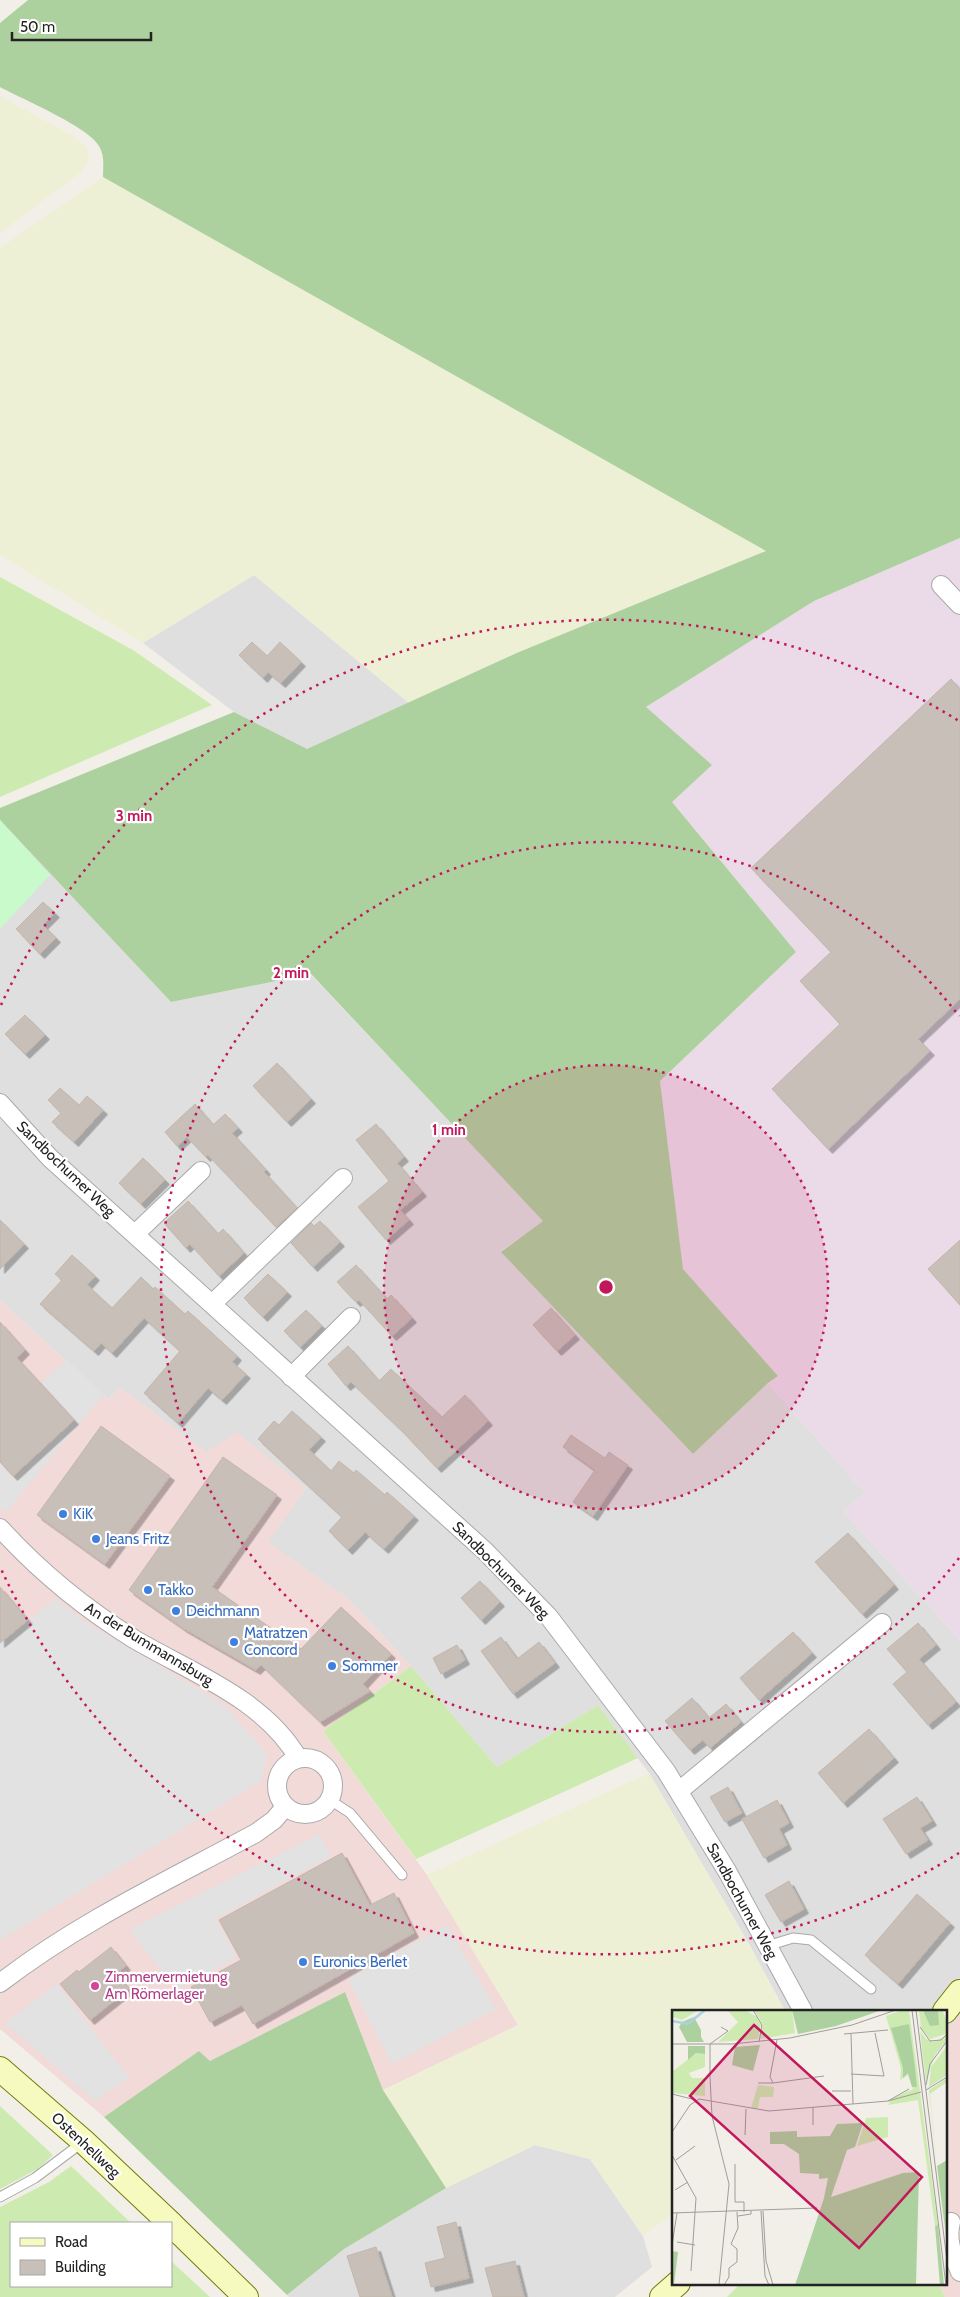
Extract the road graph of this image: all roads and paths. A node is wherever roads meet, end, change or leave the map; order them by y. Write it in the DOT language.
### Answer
graph roads {
  1 [pos="941,586"];
  2 [pos="960,605"];
  3 [pos="0,1103"];
  4 [pos="201,1171"];
  5 [pos="343,1178"];
  6 [pos="135,1234"];
  7 [pos="212,1304"];
  8 [pos="351,1317"];
  9 [pos="291,1377"];
  10 [pos="0,1528"];
  11 [pos="882,1623"];
  12 [pos="298,1758"];
  13 [pos="680,1791"];
  14 [pos="330,1800"];
  15 [pos="286,1807"];
  16 [pos="402,1875"];
  17 [pos="767,1946"];
  18 [pos="0,1983"];
  19 [pos="871,1989"];
  20 [pos="960,1992"];
  21 [pos="802,2010"];
  22 [pos="946,2010"];
  23 [pos="0,2069"];
  24 [pos="83,2142"];
  25 [pos="0,2196"];
  26 [pos="169,2222"];
  27 [pos="952,2222"];
  28 [pos="172,2225"];
  29 [pos="960,2272"];
  30 [pos="677,2284"];
  31 [pos="246,2297"];
  32 [pos="662,2297"];
  1 -- 2 [label="street"];
  3 -- 6 [label="street, Sandbochumer Weg"];
  4 -- 6 [label="street"];
  5 -- 7 [label="street"];
  6 -- 7 [label="street, Sandbochumer Weg"];
  7 -- 9 [label="street, Sandbochumer Weg"];
  8 -- 9 [label="street"];
  9 -- 13 [label="street, Sandbochumer Weg"];
  10 -- 12 [label="street, An der Bummannsburg"];
  11 -- 13 [label="street"];
  12 -- 14 [label="street"];
  12 -- 15 [label="street"];
  13 -- 17 [label="street, Sandbochumer Weg"];
  14 -- 15 [label="street"];
  14 -- 16 [label="lane"];
  15 -- 18 [label="street"];
  17 -- 19 [label="lane"];
  17 -- 21 [label="street, Sandbochumer Weg"];
  20 -- 22 [label="main road"];
  23 -- 24 [label="main road, Ostenhellweg"];
  24 -- 25 [label="lane"];
  24 -- 26 [label="main road, Ostenhellweg"];
  27 -- 29 [label="street"];
  28 -- 31 [label="main road, Ostenhellweg"];
  30 -- 32 [label="main road"];
}
